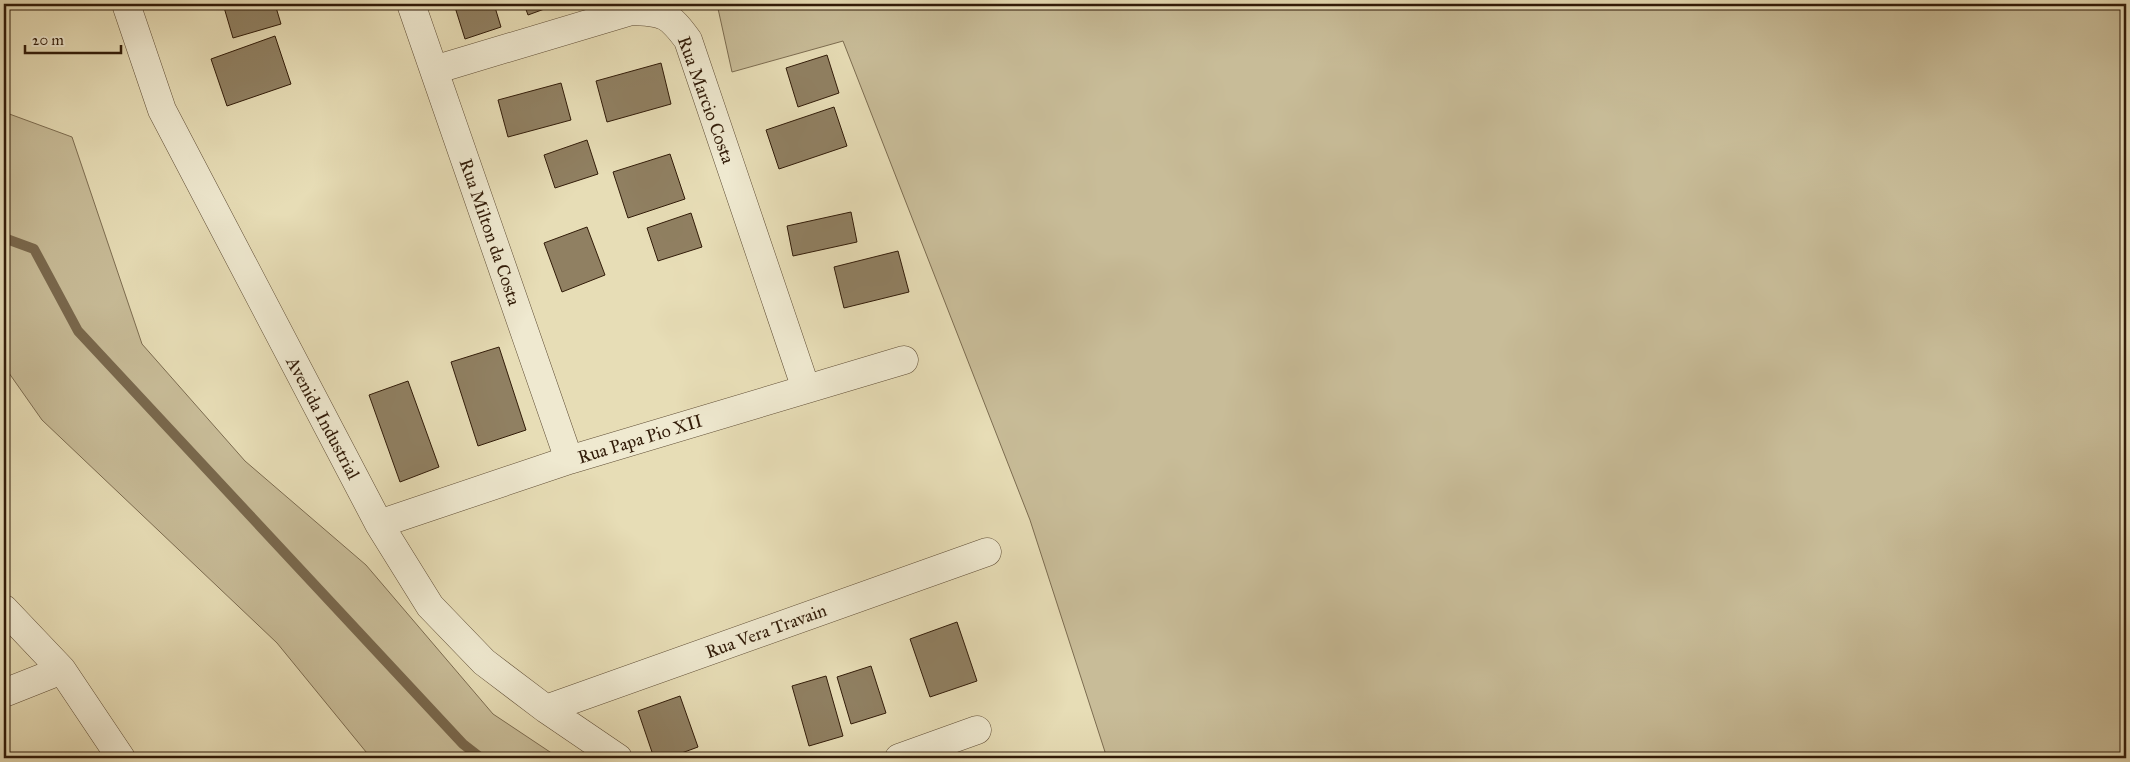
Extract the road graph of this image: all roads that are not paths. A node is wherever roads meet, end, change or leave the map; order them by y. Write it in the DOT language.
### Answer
graph roads {
  1 [pos="126,4"];
  2 [pos="411,4"];
  3 [pos="668,10"];
  4 [pos="434,70"];
  5 [pos="904,360"];
  6 [pos="806,389"];
  7 [pos="569,460"];
  8 [pos="379,524"];
  9 [pos="987,552"];
  10 [pos="4,609"];
  11 [pos="62,670"];
  12 [pos="4,693"];
  13 [pos="546,709"];
  14 [pos="977,730"];
  15 [pos="122,758"];
  16 [pos="618,758"];
  17 [pos="899,758"];
  1 -- 8 [label="street, Avenida Industrial"];
  2 -- 4 [label="street, Rua Milton da Costa"];
  3 -- 4 [label="street, Rua Marcio Costa"];
  3 -- 6 [label="street, Rua Marcio Costa"];
  4 -- 7 [label="street, Rua Milton da Costa"];
  5 -- 6 [label="street, Rua Papa Pio XII"];
  6 -- 7 [label="street, Rua Papa Pio XII"];
  7 -- 8 [label="street, Rua Papa Pio XII"];
  8 -- 13 [label="street, Avenida Industrial"];
  9 -- 13 [label="street, Rua Vera Travain"];
  10 -- 11 [label="street"];
  11 -- 12 [label="street"];
  11 -- 15 [label="street"];
  13 -- 16 [label="street, Avenida Industrial"];
  14 -- 17 [label="street"];
}
